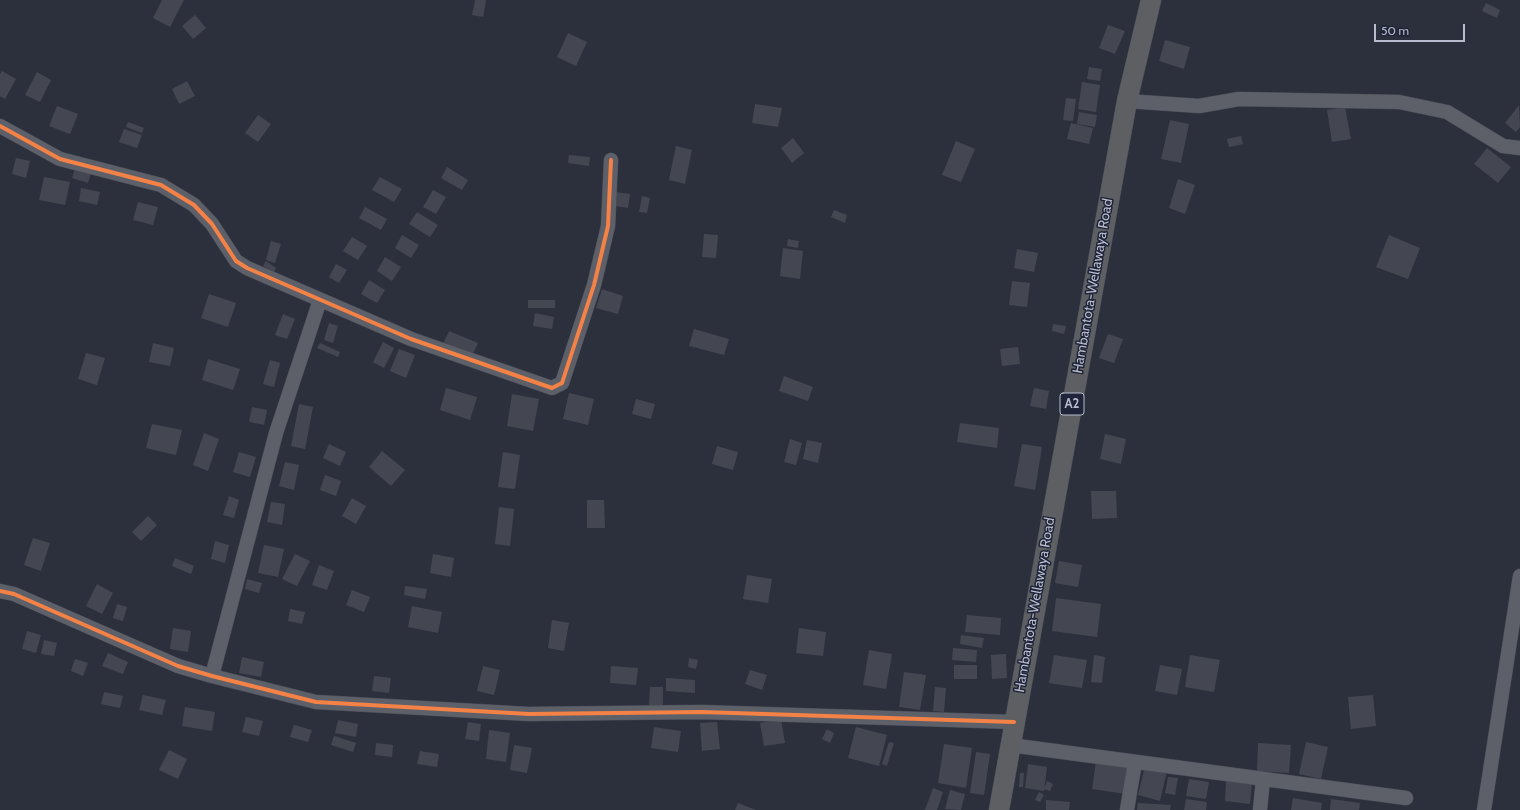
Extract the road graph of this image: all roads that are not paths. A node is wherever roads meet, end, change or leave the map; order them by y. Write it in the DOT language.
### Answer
graph roads {
  1 [pos="1151,0"];
  2 [pos="1127,101"];
  3 [pos="0,126"];
  4 [pos="1520,149"];
  5 [pos="611,160"];
  6 [pos="320,300"];
  7 [pos="1520,576"];
  8 [pos="0,591"];
  9 [pos="212,676"];
  10 [pos="1014,722"];
  11 [pos="1010,745"];
  12 [pos="1135,762"];
  13 [pos="1263,779"];
  14 [pos="1406,798"];
  15 [pos="999,810"];
  16 [pos="1127,810"];
  17 [pos="1260,810"];
  18 [pos="1484,810"];
  1 -- 2 [label="highway, Hambantota-Wellawaya Road / A2"];
  2 -- 4 [label="street"];
  2 -- 10 [label="highway, Hambantota-Wellawaya Road / A2"];
  3 -- 6 [label="street"];
  5 -- 6 [label="street"];
  6 -- 9 [label="street"];
  7 -- 18 [label="street"];
  8 -- 9 [label="street"];
  9 -- 10 [label="street"];
  10 -- 11 [label="highway, Hambantota-Wellawaya Road / A2"];
  11 -- 12 [label="street"];
  11 -- 15 [label="highway, Hambantota-Wellawaya Road / A2"];
  12 -- 13 [label="street"];
  12 -- 16 [label="street"];
  13 -- 14 [label="street"];
  13 -- 17 [label="street"];
}
